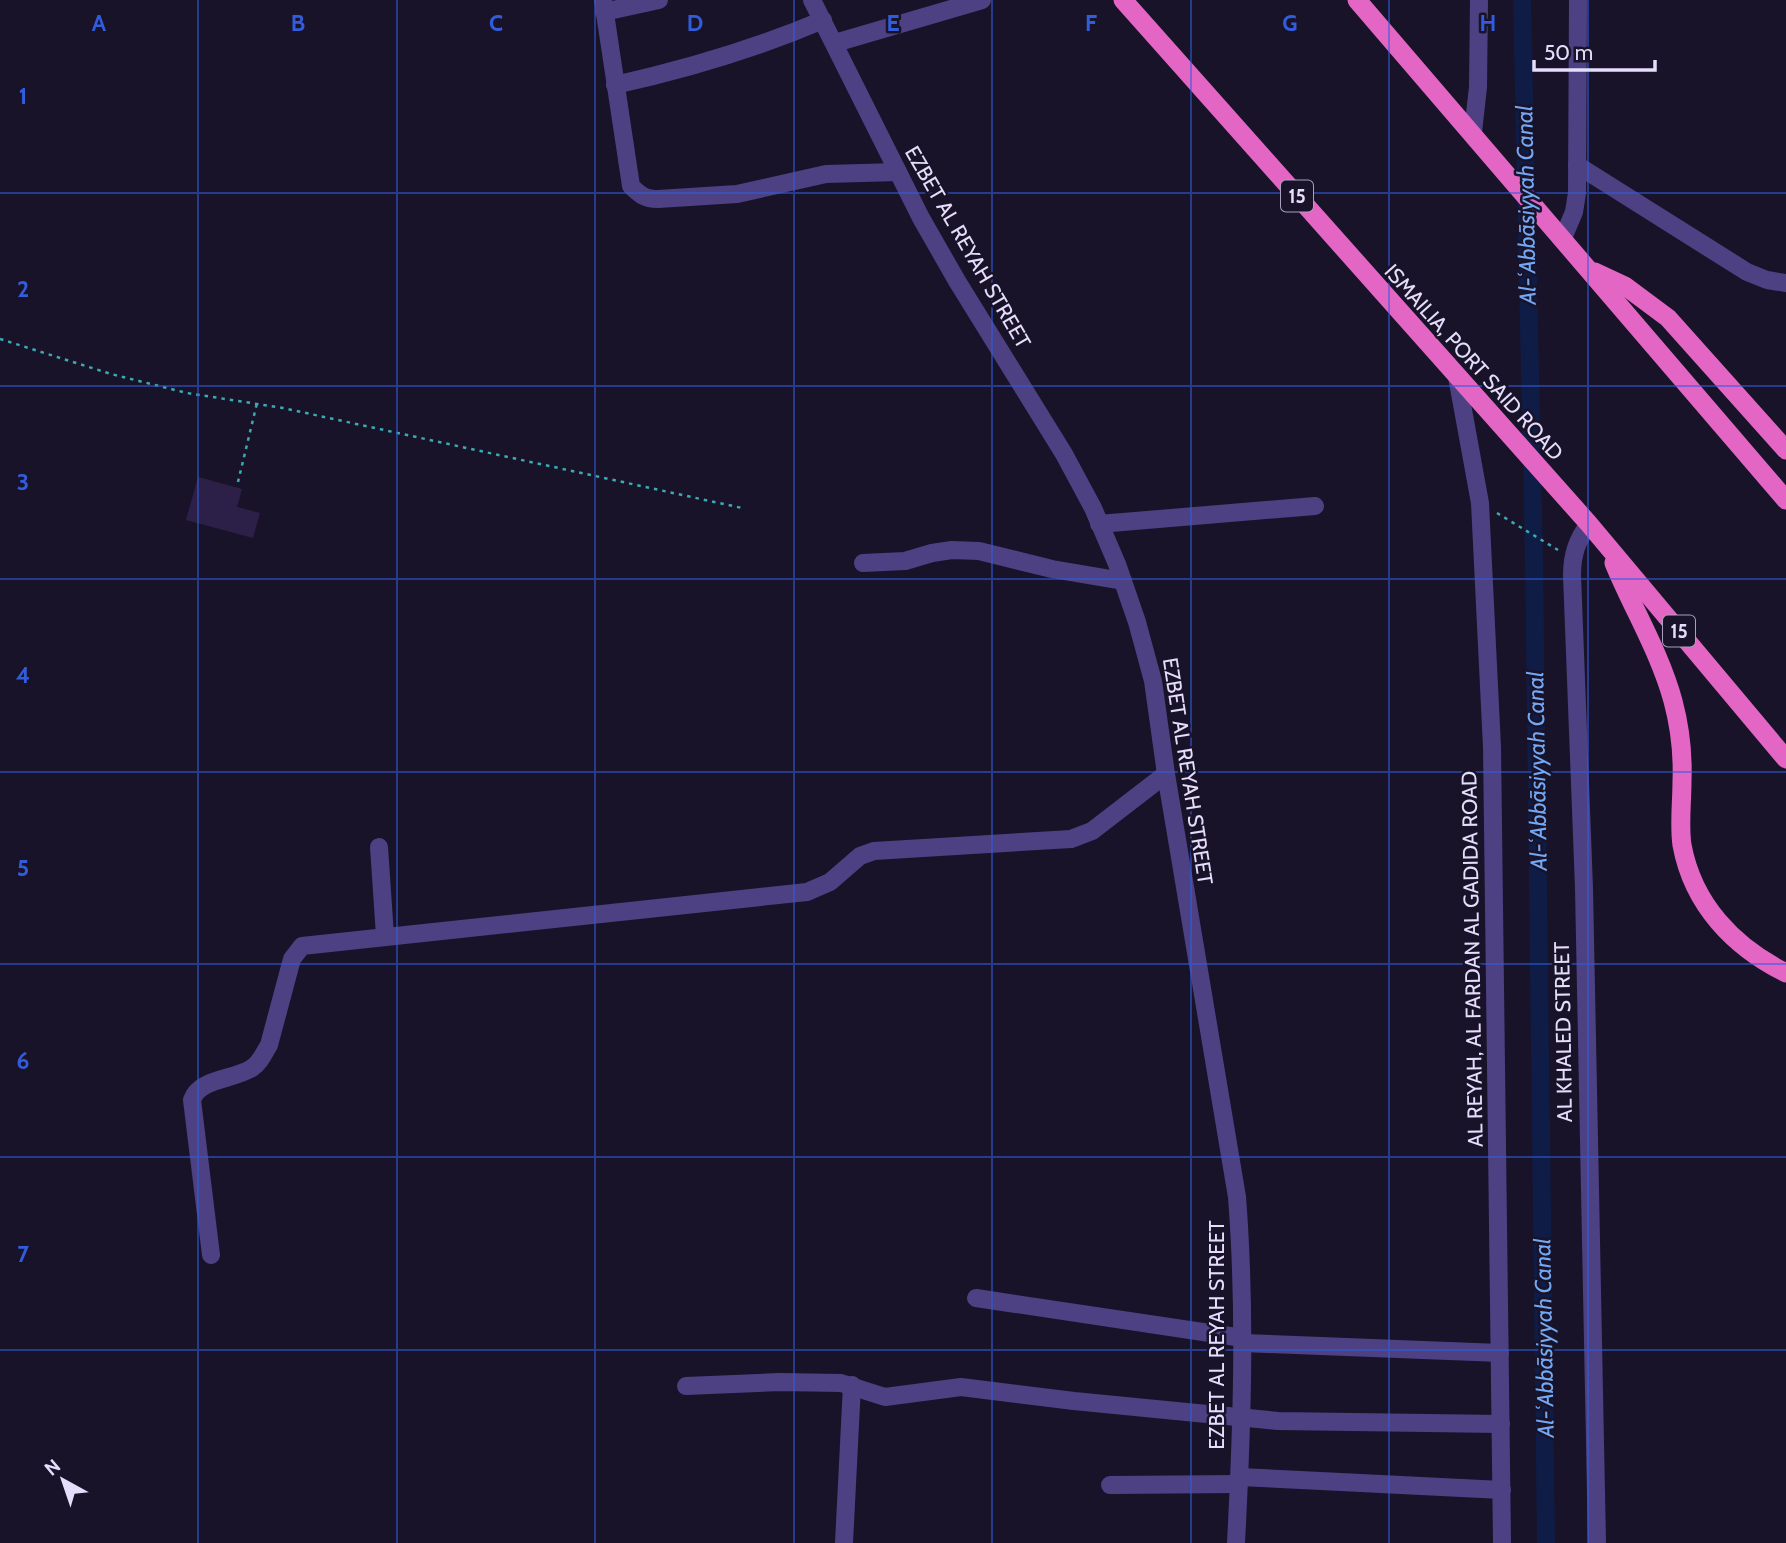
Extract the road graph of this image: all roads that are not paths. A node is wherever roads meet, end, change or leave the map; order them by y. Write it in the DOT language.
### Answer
graph roads {
  1 [pos="659,0"];
  2 [pos="812,0"];
  3 [pos="982,0"];
  4 [pos="1123,0"];
  5 [pos="1357,0"];
  6 [pos="1479,0"];
  7 [pos="1578,0"];
  8 [pos="604,6"];
  9 [pos="823,20"];
  10 [pos="835,43"];
  11 [pos="615,85"];
  12 [pos="1473,132"];
  13 [pos="1577,165"];
  14 [pos="898,172"];
  15 [pos="1563,238"];
  16 [pos="1591,271"];
  17 [pos="1786,283"];
  18 [pos="1463,384"];
  19 [pos="1786,450"];
  20 [pos="1786,500"];
  21 [pos="1315,506"];
  22 [pos="1099,524"];
  23 [pos="1588,524"];
  24 [pos="1607,546"];
  25 [pos="863,563"];
  26 [pos="1123,581"];
  27 [pos="1786,759"];
  28 [pos="1166,774"];
  29 [pos="379,847"];
  30 [pos="385,936"];
  31 [pos="1786,973"];
  32 [pos="211,1255"];
  33 [pos="976,1298"];
  34 [pos="1243,1340"];
  35 [pos="1500,1353"];
  36 [pos="685,1385"];
  37 [pos="852,1385"];
  38 [pos="1241,1417"];
  39 [pos="1501,1424"];
  40 [pos="1239,1480"];
  41 [pos="1110,1485"];
  42 [pos="1502,1490"];
  43 [pos="844,1543"];
  44 [pos="1236,1543"];
  45 [pos="1502,1543"];
  46 [pos="1597,1543"];
  1 -- 8 [label="street"];
  2 -- 9 [label="street, EZBET AL REYAH STREET"];
  3 -- 10 [label="street"];
  4 -- 18 [label="highway, ISMAILIA, PORT SAID ROAD / 15"];
  5 -- 12 [label="highway"];
  6 -- 12 [label="street"];
  7 -- 13 [label="street"];
  8 -- 11 [label="street"];
  9 -- 10 [label="street, EZBET AL REYAH STREET"];
  9 -- 11 [label="street"];
  10 -- 14 [label="street, EZBET AL REYAH STREET"];
  11 -- 14 [label="street"];
  12 -- 15 [label="highway"];
  13 -- 15 [label="street"];
  13 -- 17 [label="street"];
  14 -- 22 [label="street, EZBET AL REYAH STREET"];
  15 -- 16 [label="highway"];
  16 -- 19 [label="highway"];
  16 -- 20 [label="highway"];
  18 -- 23 [label="highway, ISMAILIA, PORT SAID ROAD / 15"];
  18 -- 35 [label="street, AL REYAH, AL FARDAN AL GADIDA ROAD"];
  21 -- 22 [label="street"];
  22 -- 26 [label="street, EZBET AL REYAH STREET"];
  23 -- 24 [label="highway, ISMAILIA, PORT SAID ROAD / 15"];
  23 -- 46 [label="street, AL KHALED STREET"];
  24 -- 27 [label="highway, ISMAILIA, PORT SAID ROAD / 15"];
  24 -- 31 [label="highway"];
  25 -- 26 [label="street"];
  26 -- 28 [label="street, EZBET AL REYAH STREET"];
  28 -- 30 [label="street"];
  28 -- 34 [label="street, EZBET AL REYAH STREET"];
  29 -- 30 [label="street"];
  30 -- 32 [label="street"];
  33 -- 34 [label="street"];
  34 -- 35 [label="street"];
  34 -- 38 [label="street, EZBET AL REYAH STREET"];
  35 -- 39 [label="street, AL REYAH, AL FARDAN AL GADIDA ROAD"];
  36 -- 37 [label="street"];
  37 -- 38 [label="street"];
  37 -- 43 [label="street"];
  38 -- 39 [label="street"];
  38 -- 40 [label="street, EZBET AL REYAH STREET"];
  39 -- 42 [label="street, AL REYAH, AL FARDAN AL GADIDA ROAD"];
  40 -- 41 [label="street"];
  40 -- 42 [label="street"];
  40 -- 44 [label="street, EZBET AL REYAH STREET"];
  42 -- 45 [label="street, AL REYAH, AL FARDAN AL GADIDA ROAD"];
}
